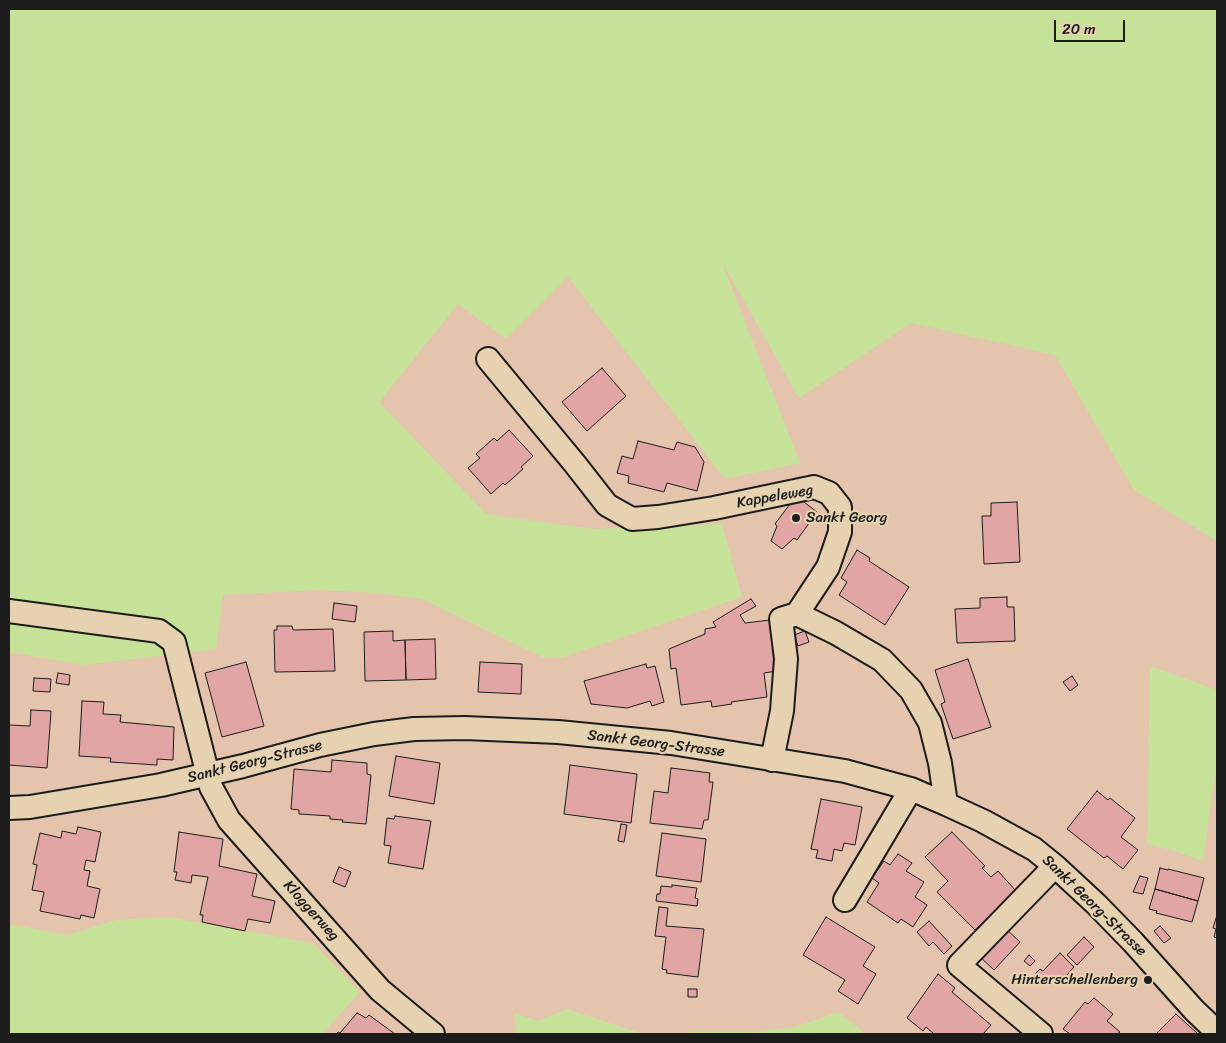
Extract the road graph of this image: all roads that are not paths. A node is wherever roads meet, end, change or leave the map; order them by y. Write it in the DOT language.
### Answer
graph roads {
  1 [pos="488,359"];
  2 [pos="9,611"];
  3 [pos="797,614"];
  4 [pos="772,760"];
  5 [pos="208,774"];
  6 [pos="911,789"];
  7 [pos="946,804"];
  8 [pos="9,808"];
  9 [pos="1055,866"];
  10 [pos="845,900"];
  11 [pos="1217,1032"];
  12 [pos="433,1034"];
  13 [pos="1040,1034"];
  1 -- 3 [label="street, Kappeleweg"];
  2 -- 5 [label="street, Kloggerweg"];
  3 -- 4 [label="street, Kappeleweg"];
  3 -- 7 [label="street"];
  4 -- 5 [label="street, Sankt Georg-Strasse"];
  4 -- 6 [label="street, Sankt Georg-Strasse"];
  5 -- 8 [label="street, Sankt Georg-Strasse"];
  5 -- 12 [label="street, Kloggerweg"];
  6 -- 7 [label="street, Sankt Georg-Strasse"];
  6 -- 10 [label="street"];
  7 -- 9 [label="street, Sankt Georg-Strasse"];
  9 -- 11 [label="street, Sankt Georg-Strasse"];
  9 -- 13 [label="street"];
}
